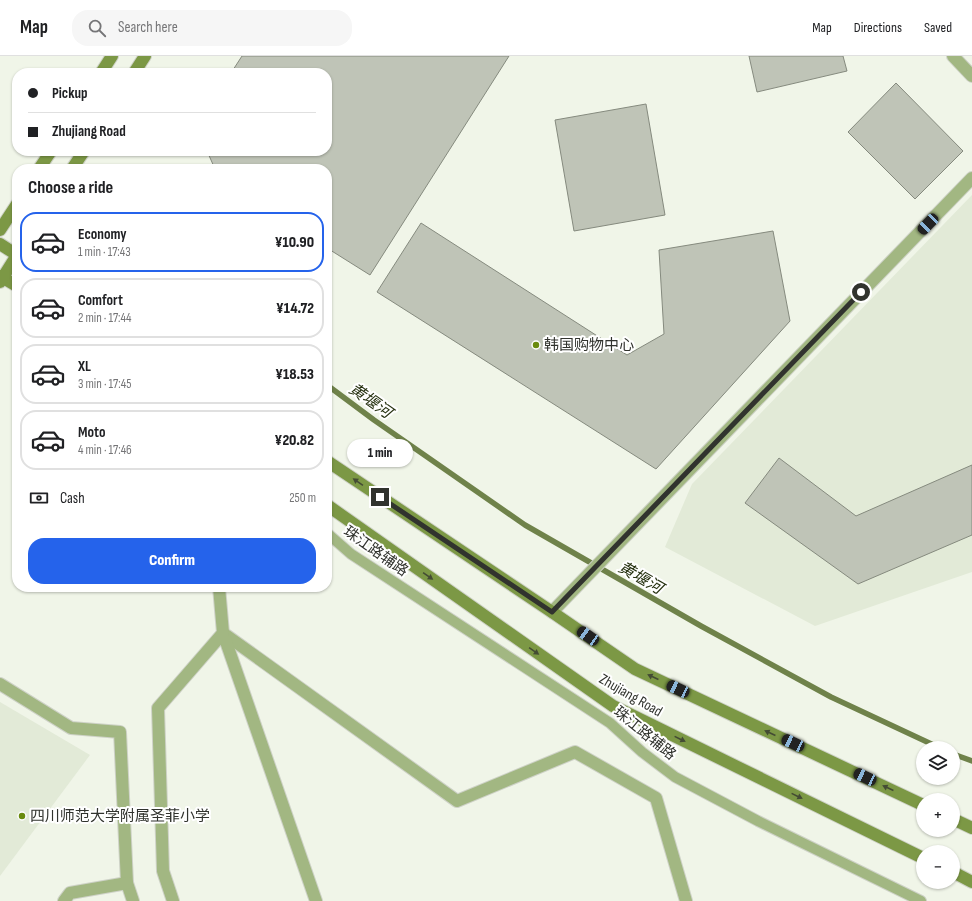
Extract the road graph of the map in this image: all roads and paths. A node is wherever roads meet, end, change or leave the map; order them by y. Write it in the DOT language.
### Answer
graph roads {
  1 [pos="112,56"];
  2 [pos="144,56"];
  3 [pos="953,56"];
  4 [pos="104,68"];
  5 [pos="137,68"];
  6 [pos="972,76"];
  7 [pos="972,178"];
  8 [pos="12,212"];
  9 [pos="0,230"];
  10 [pos="0,244"];
  11 [pos="12,252"];
  12 [pos="12,262"];
  13 [pos="1,279"];
  14 [pos="12,284"];
  15 [pos="332,465"];
  16 [pos="332,509"];
  17 [pos="332,537"];
  18 [pos="219,592"];
  19 [pos="552,612"];
  20 [pos="223,633"];
  21 [pos="0,684"];
  22 [pos="916,802"];
  23 [pos="960,822"];
  24 [pos="972,828"];
  25 [pos="916,855"];
  26 [pos="960,876"];
  27 [pos="972,882"];
  28 [pos="127,883"];
  29 [pos="64,901"];
  30 [pos="133,901"];
  31 [pos="173,901"];
  32 [pos="316,901"];
  33 [pos="686,901"];
  34 [pos="921,901"];
  1 -- 4 [label="main road"];
  2 -- 5 [label="main road"];
  3 -- 6 [label="street"];
  7 -- 19 [label="street"];
  8 -- 9 [label="main road"];
  10 -- 11 [label="main road"];
  12 -- 13 [label="main road"];
  13 -- 14 [label="main road"];
  19 -- 15 [label="main road, Zhujiang Road, one-way"];
  16 -- 25 [label="main road, Zhujiang Road, one-way"];
  17 -- 34 [label="lane, 珠江路辅路"];
  18 -- 20 [label="street"];
  22 -- 19 [label="main road, Zhujiang Road, one-way"];
  20 -- 31 [label="street"];
  20 -- 32 [label="street"];
  20 -- 33 [label="street"];
  21 -- 28 [label="street"];
  23 -- 24 [label="main road"];
  26 -- 27 [label="main road"];
  28 -- 29 [label="street"];
  28 -- 30 [label="street"];
}
